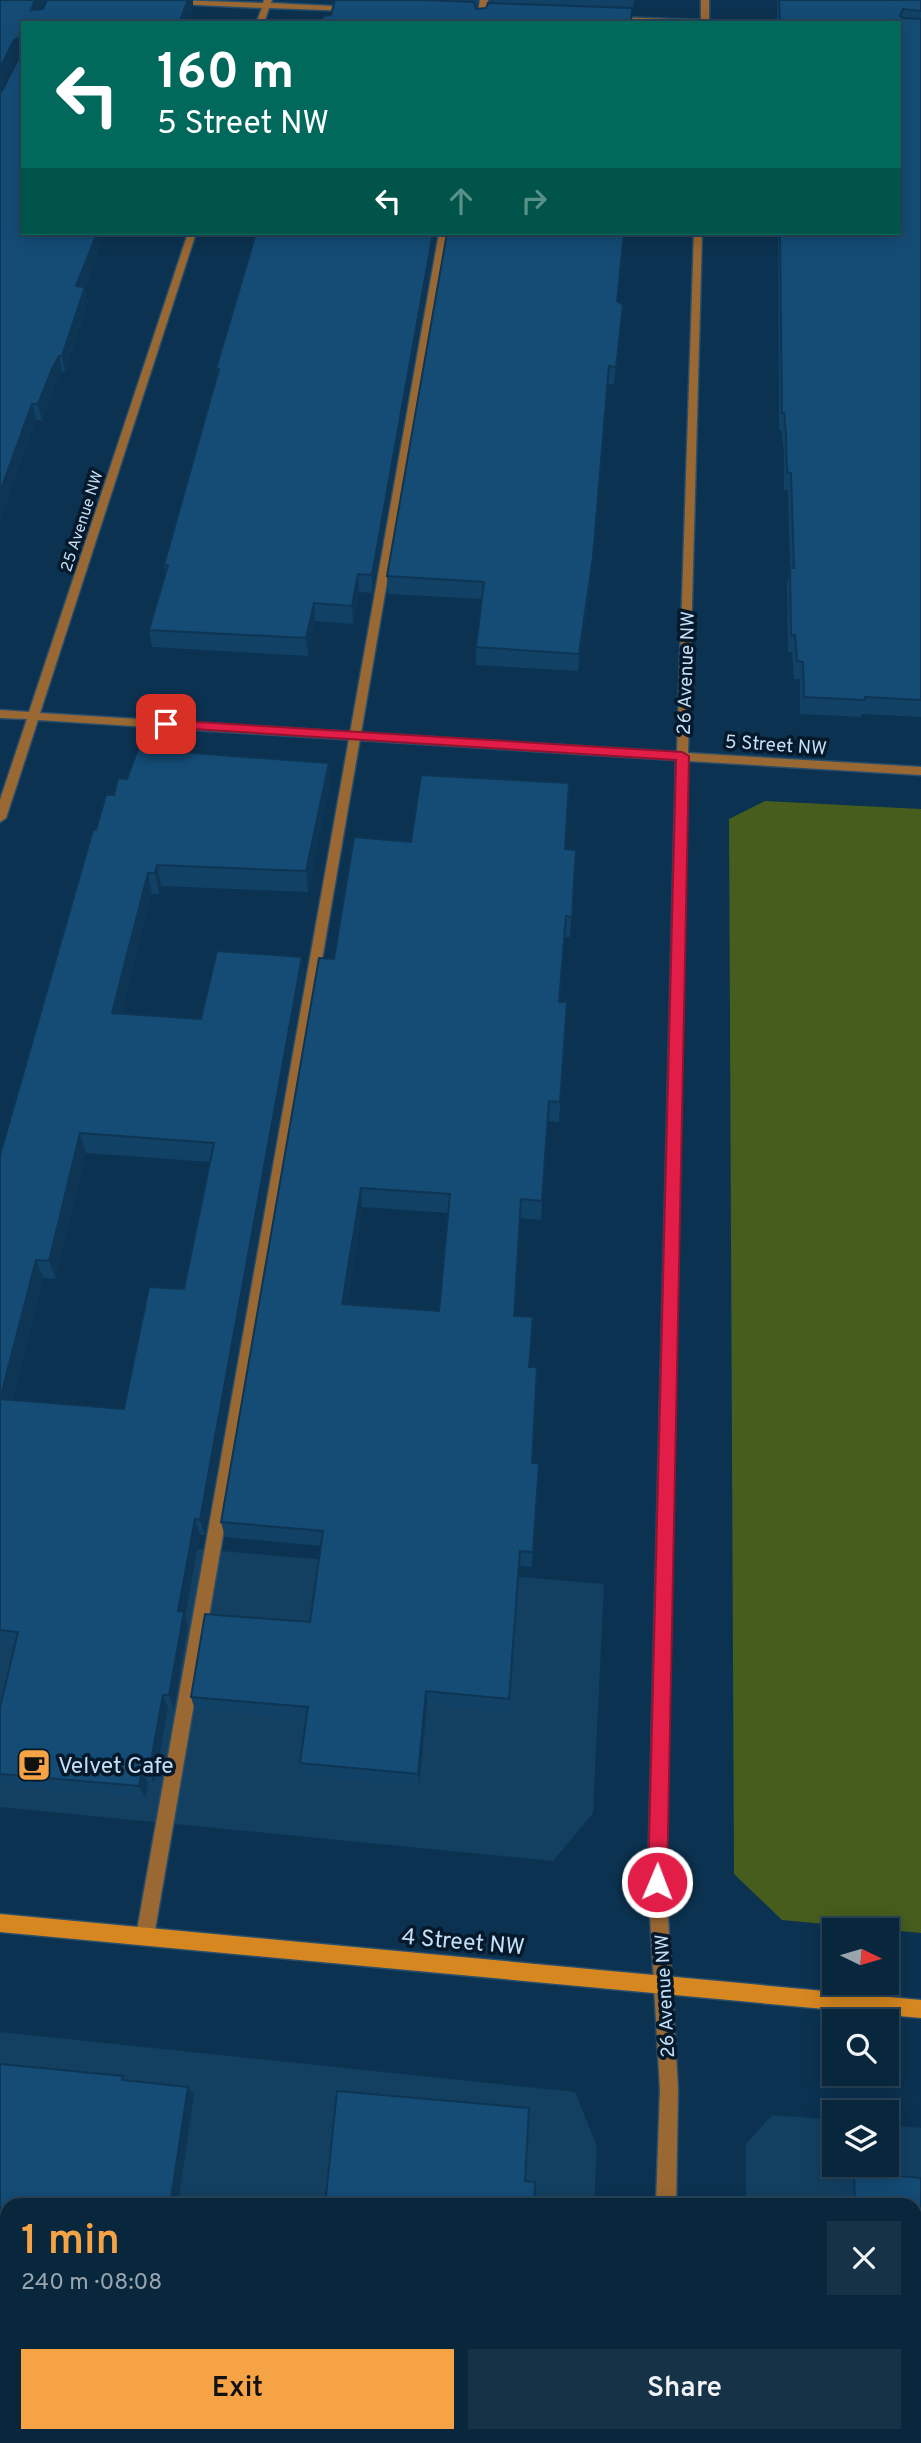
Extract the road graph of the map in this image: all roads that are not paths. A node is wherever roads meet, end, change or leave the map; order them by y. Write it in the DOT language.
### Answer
graph roads {
  1 [pos="484,0"];
  2 [pos="705,0"];
  3 [pos="169,2"];
  4 [pos="267,3"];
  5 [pos="356,9"];
  6 [pos="468,13"];
  7 [pos="495,15"];
  8 [pos="481,18"];
  9 [pos="604,19"];
  10 [pos="261,21"];
  11 [pos="671,21"];
  12 [pos="705,21"];
  13 [pos="191,235"];
  14 [pos="443,235"];
  15 [pos="698,235"];
  16 [pos="0,715"];
  17 [pos="34,716"];
  18 [pos="353,735"];
  19 [pos="682,756"];
  20 [pos="921,771"];
  21 [pos="0,818"];
  22 [pos="0,1923"];
  23 [pos="145,1936"];
  24 [pos="663,1985"];
  25 [pos="921,2009"];
  26 [pos="666,2198"];
  1 -- 8 [label="street"];
  2 -- 12 [label="street"];
  3 -- 4 [label="street"];
  4 -- 5 [label="street"];
  4 -- 10 [label="street"];
  6 -- 8 [label="street"];
  7 -- 8 [label="street"];
  9 -- 11 [label="street"];
  13 -- 17 [label="street, 25 Avenue NW"];
  14 -- 18 [label="street"];
  15 -- 19 [label="street, 26 Avenue NW"];
  16 -- 17 [label="street, 5 Street NW"];
  17 -- 18 [label="street, 5 Street NW"];
  17 -- 21 [label="street, 25 Avenue NW"];
  18 -- 19 [label="street, 5 Street NW"];
  18 -- 23 [label="street"];
  19 -- 20 [label="street, 5 Street NW"];
  19 -- 24 [label="street, 26 Avenue NW"];
  22 -- 23 [label="main road, 4 Street NW"];
  23 -- 24 [label="main road, 4 Street NW"];
  24 -- 25 [label="main road, 4 Street NW"];
  24 -- 26 [label="street, 26 Avenue NW"];
}
